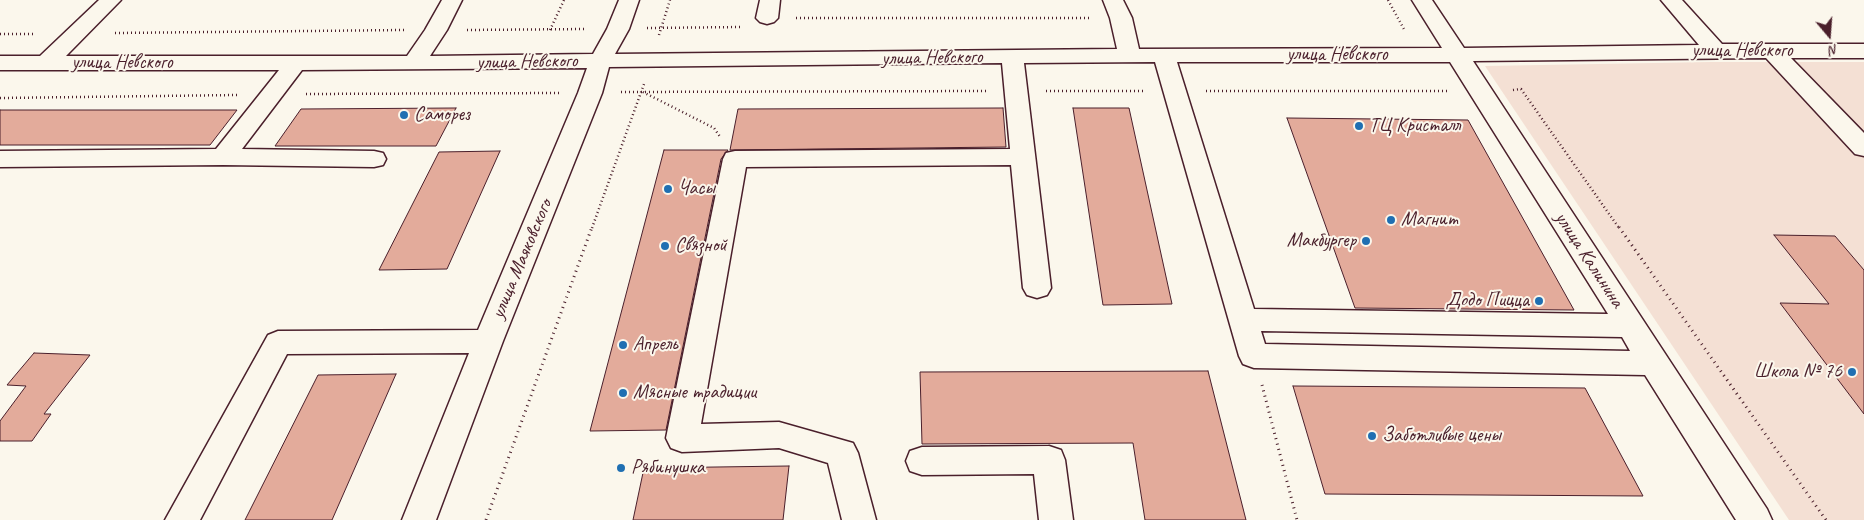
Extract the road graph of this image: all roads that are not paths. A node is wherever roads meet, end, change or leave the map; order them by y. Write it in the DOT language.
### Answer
graph roads {
  1 [pos="111,0"];
  2 [pos="452,0"];
  3 [pos="629,0"];
  4 [pos="1422,0"];
  5 [pos="1671,0"];
  6 [pos="1117,9"];
  7 [pos="1716,50"];
  8 [pos="1771,50"];
  9 [pos="1864,51"];
  10 [pos="1457,55"];
  11 [pos="1012,56"];
  12 [pos="1164,56"];
  13 [pos="1130,57"];
  14 [pos="600,61"];
  15 [pos="0,63"];
  16 [pos="296,63"];
  17 [pos="414,63"];
  18 [pos="46,64"];
  19 [pos="1864,148"];
  20 [pos="223,157"];
  21 [pos="1023,158"];
  22 [pos="0,159"];
  23 [pos="374,160"];
  24 [pos="1037,288"];
  25 [pos="1243,320"];
  26 [pos="1631,326"];
  27 [pos="488,341"];
  28 [pos="1654,363"];
  29 [pos="922,461"];
  30 [pos="182,520"];
  31 [pos="419,520"];
  32 [pos="859,520"];
  33 [pos="1056,520"];
  34 [pos="1755,520"];
  1 -- 18 [label="street"];
  2 -- 17 [label="street"];
  3 -- 14 [label="street, улица Маяковского"];
  4 -- 10 [label="street, улица Калинина"];
  5 -- 7 [label="street"];
  6 -- 13 [label="street"];
  7 -- 8 [label="street, улица Невского"];
  7 -- 10 [label="street, улица Невского"];
  8 -- 9 [label="street, улица Невского"];
  8 -- 19 [label="street"];
  10 -- 12 [label="street, улица Невского"];
  10 -- 26 [label="street, улица Калинина"];
  11 -- 13 [label="street, улица Невского"];
  11 -- 14 [label="street, улица Невского"];
  11 -- 21 [label="street"];
  12 -- 13 [label="street, улица Невского"];
  12 -- 25 [label="street"];
  14 -- 17 [label="street, улица Невского"];
  14 -- 27 [label="street, улица Маяковского"];
  15 -- 18 [label="street, улица Невского"];
  16 -- 17 [label="street, улица Невского"];
  16 -- 18 [label="street, улица Невского"];
  16 -- 20 [label="street"];
  20 -- 22 [label="street"];
  20 -- 23 [label="street"];
  21 -- 24 [label="street"];
  21 -- 32 [label="street"];
  25 -- 26 [label="street"];
  25 -- 28 [label="street"];
  26 -- 28 [label="street, улица Калинина"];
  27 -- 30 [label="street"];
  27 -- 31 [label="street, улица Маяковского"];
  28 -- 34 [label="street, улица Калинина"];
  29 -- 33 [label="street"];
}
